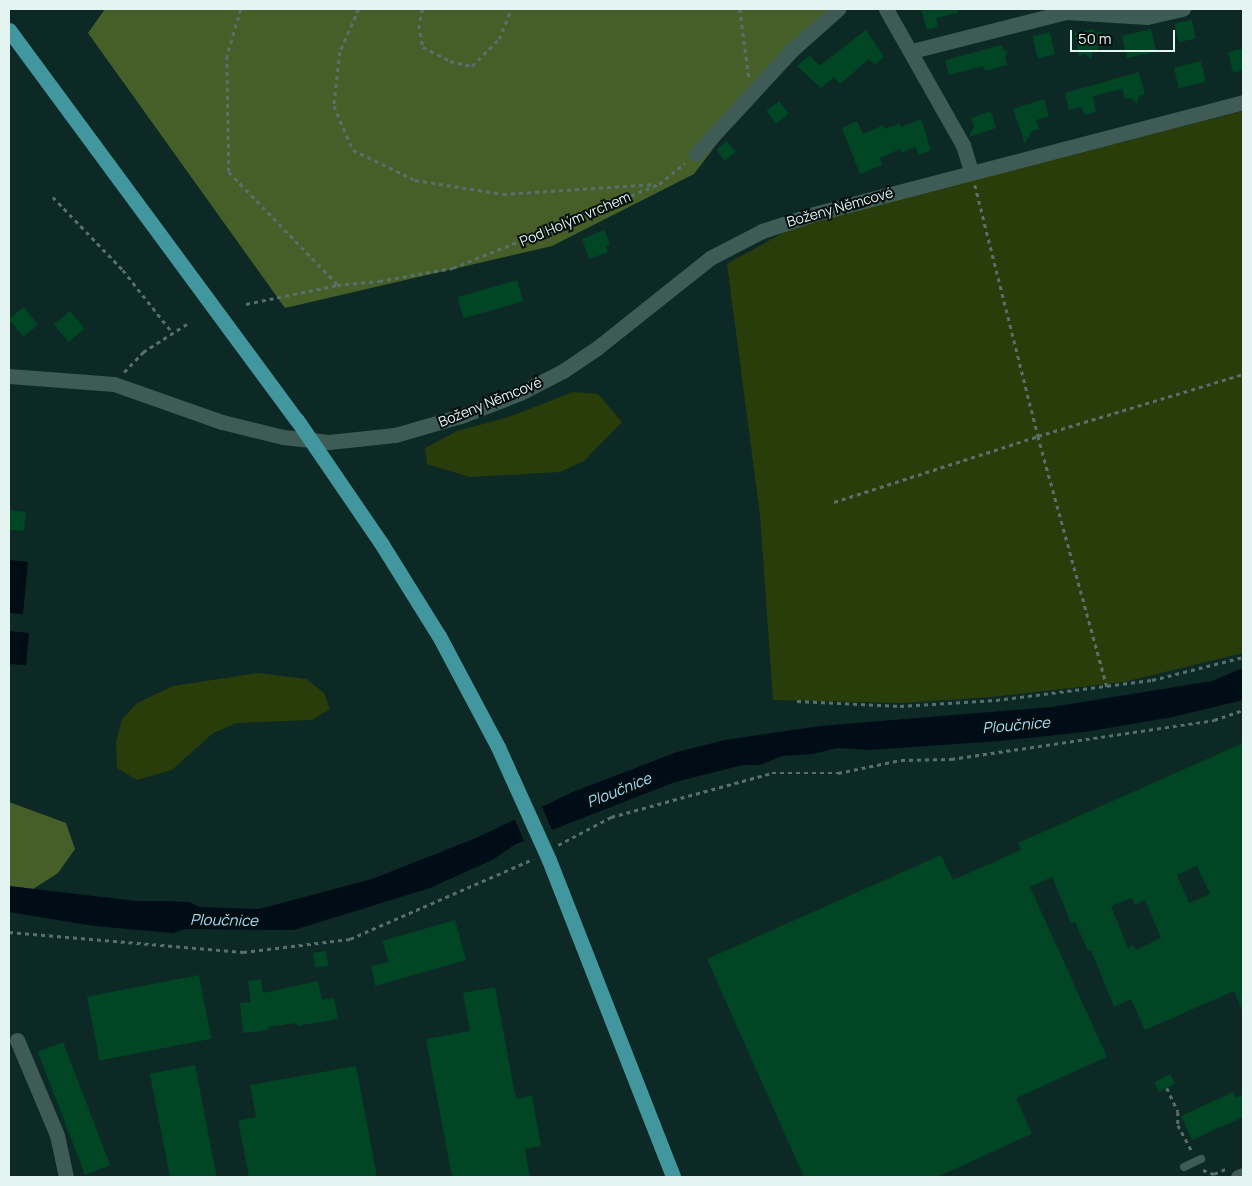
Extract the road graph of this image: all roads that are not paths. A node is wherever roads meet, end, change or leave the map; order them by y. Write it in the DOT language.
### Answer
graph roads {
  1 [pos="838,9"];
  2 [pos="886,9"];
  3 [pos="1183,9"];
  4 [pos="9,30"];
  5 [pos="912,51"];
  6 [pos="1243,102"];
  7 [pos="696,154"];
  8 [pos="971,172"];
  9 [pos="9,376"];
  10 [pos="18,1040"];
  11 [pos="1200,1159"];
  12 [pos="1184,1167"];
  13 [pos="66,1177"];
  14 [pos="673,1177"];
  1 -- 7 [label="street"];
  2 -- 5 [label="street"];
  3 -- 5 [label="street"];
  4 -- 14 [label="main road"];
  5 -- 8 [label="street"];
  6 -- 8 [label="street, Boženy Němcové"];
  8 -- 9 [label="street, Boženy Němcové"];
  10 -- 13 [label="street"];
  11 -- 12 [label="lane"];
}
